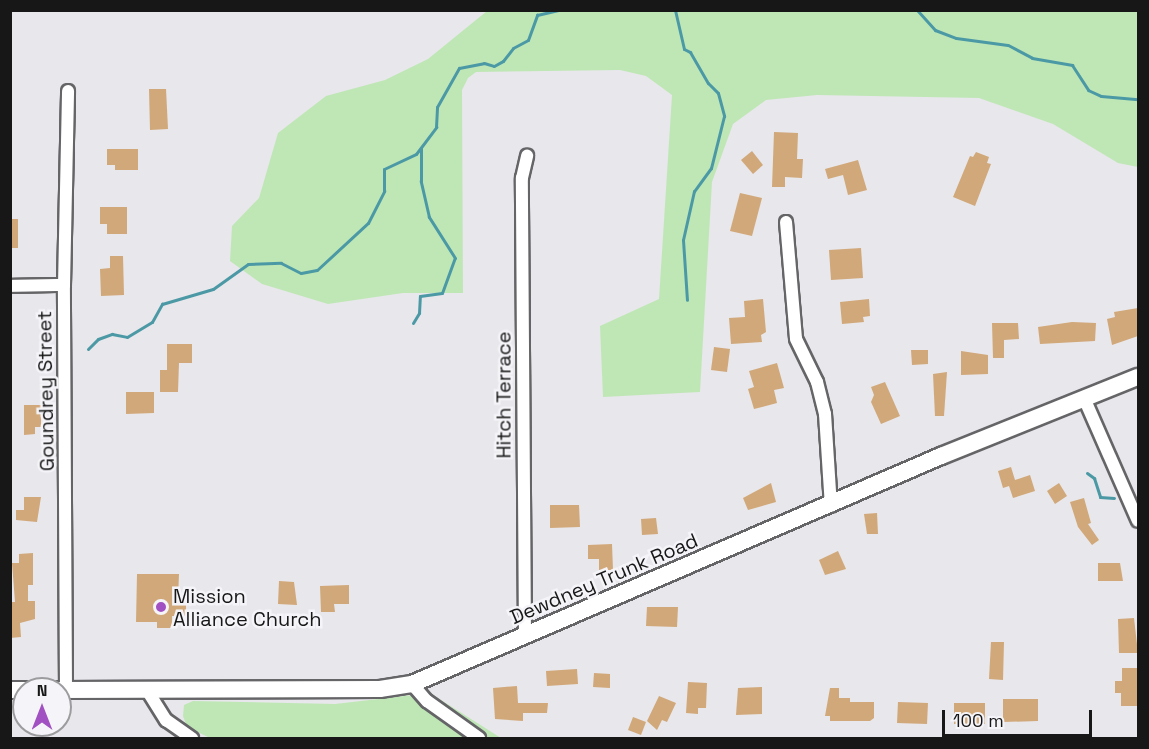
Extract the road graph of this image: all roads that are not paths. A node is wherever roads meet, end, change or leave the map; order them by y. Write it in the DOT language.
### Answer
graph roads {
  1 [pos="68,91"];
  2 [pos="527,156"];
  3 [pos="786,222"];
  4 [pos="64,285"];
  5 [pos="10,286"];
  6 [pos="1138,377"];
  7 [pos="1084,398"];
  8 [pos="831,506"];
  9 [pos="1138,521"];
  10 [pos="525,634"];
  11 [pos="63,677"];
  12 [pos="412,684"];
  13 [pos="72,690"];
  14 [pos="147,690"];
  15 [pos="192,738"];
  16 [pos="479,738"];
  1 -- 4 [label="street, Goundrey Street"];
  2 -- 10 [label="street, Hitch Terrace"];
  3 -- 8 [label="street"];
  4 -- 5 [label="street"];
  4 -- 11 [label="street, Goundrey Street"];
  6 -- 7 [label="main road, Dewdney Trunk Road"];
  7 -- 8 [label="main road, Dewdney Trunk Road"];
  7 -- 9 [label="street"];
  8 -- 10 [label="main road, Dewdney Trunk Road"];
  10 -- 12 [label="main road, Dewdney Trunk Road"];
  12 -- 14 [label="main road, Dewdney Trunk Road"];
  12 -- 16 [label="street"];
  13 -- 14 [label="main road, Dewdney Trunk Road"];
  14 -- 15 [label="street"];
}
